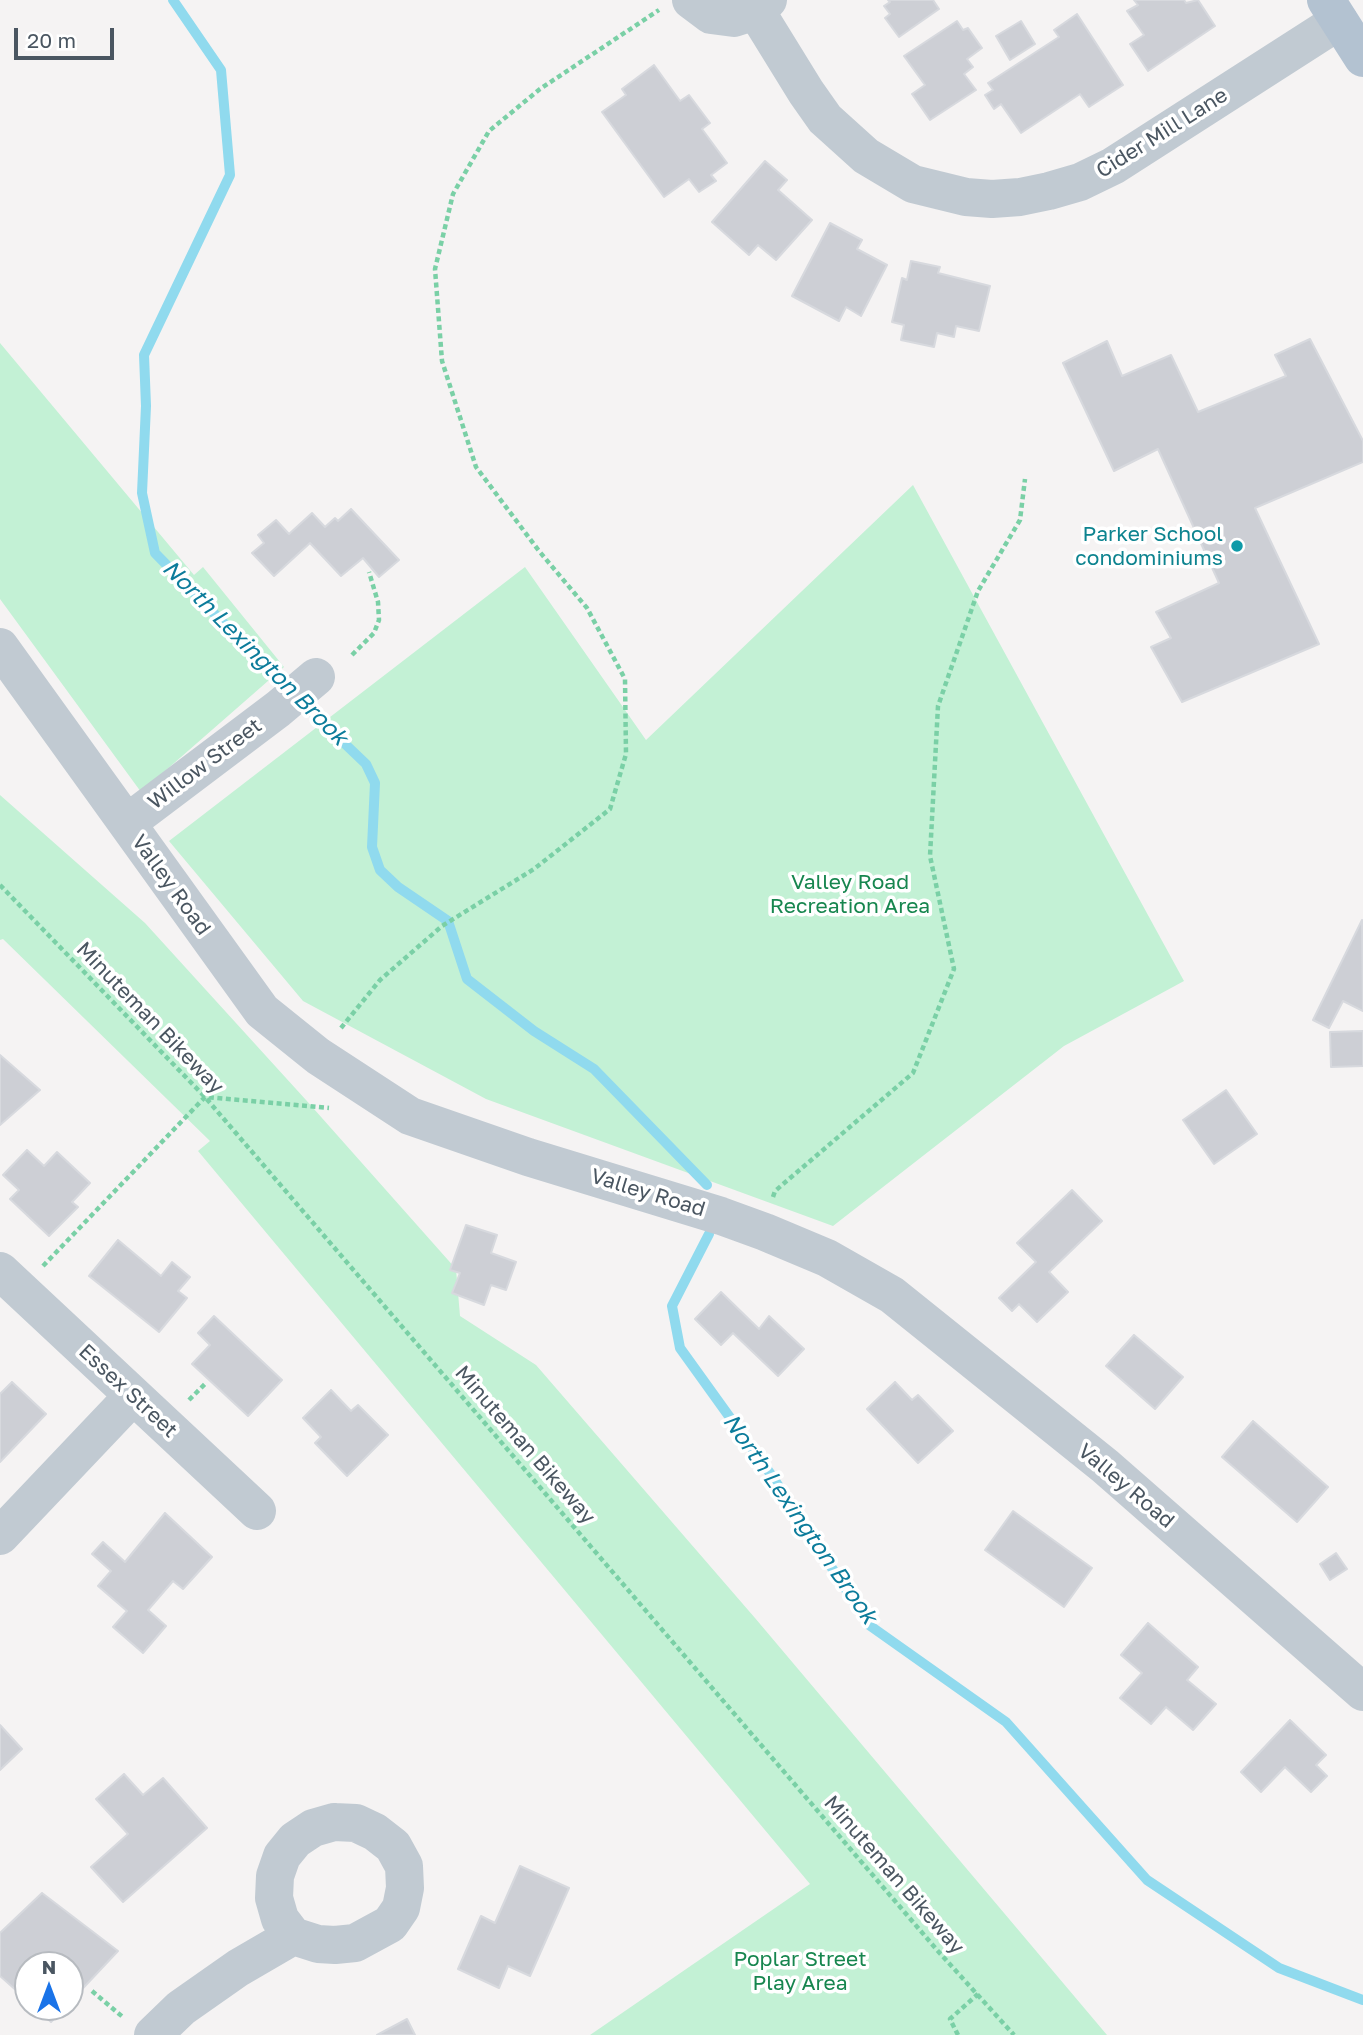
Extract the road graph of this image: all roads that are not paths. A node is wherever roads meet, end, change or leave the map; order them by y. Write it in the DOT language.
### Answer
graph roads {
  1 [pos="677,4"];
  2 [pos="762,5"];
  3 [pos="1333,10"];
  4 [pos="1363,58"];
  5 [pos="0,647"];
  6 [pos="316,677"];
  7 [pos="127,823"];
  8 [pos="10,1280"];
  9 [pos="132,1397"];
  10 [pos="257,1511"];
  11 [pos="0,1536"];
  12 [pos="1363,1692"];
  13 [pos="293,1936"];
  14 [pos="141,2029"];
  1 -- 2 [label="street, Cider Mill Lane"];
  2 -- 3 [label="street, Cider Mill Lane"];
  3 -- 4 [label="main road"];
  5 -- 7 [label="street, Valley Road"];
  6 -- 7 [label="street, Willow Street"];
  7 -- 12 [label="street, Valley Road"];
  8 -- 9 [label="street, Essex Street"];
  9 -- 10 [label="street, Essex Street"];
  9 -- 11 [label="street"];
  13 -- 14 [label="street"];
}
